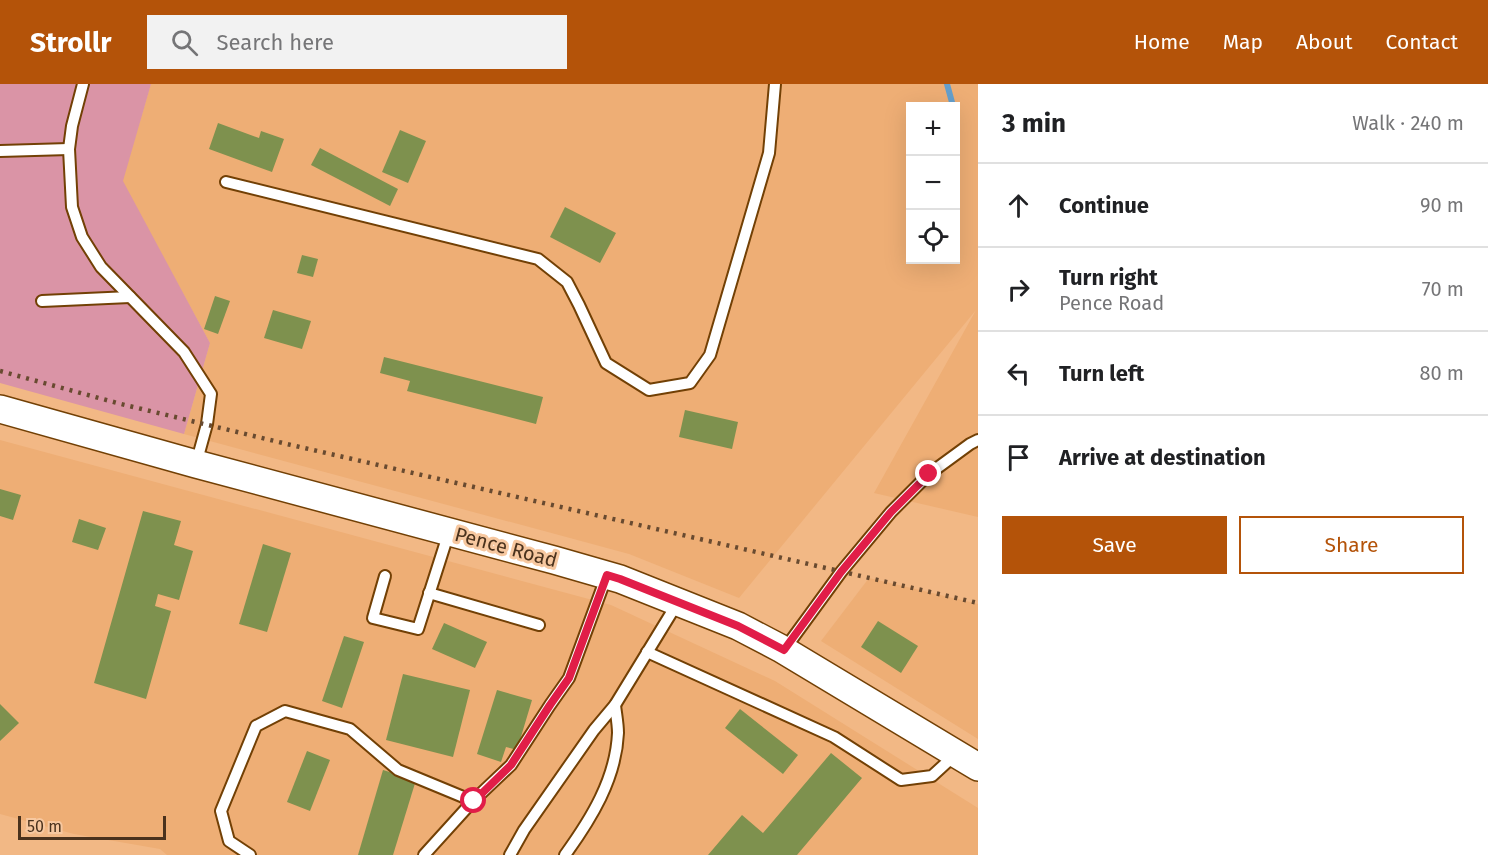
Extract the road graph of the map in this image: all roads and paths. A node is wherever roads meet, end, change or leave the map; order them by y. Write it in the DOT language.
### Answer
graph roads {
  1 [pos="83,84"];
  2 [pos="775,84"];
  3 [pos="69,149"];
  4 [pos="0,151"];
  5 [pos="226,182"];
  6 [pos="130,297"];
  7 [pos="42,301"];
  8 [pos="0,409"];
  9 [pos="978,440"];
  10 [pos="196,464"];
  11 [pos="449,532"];
  12 [pos="607,575"];
  13 [pos="385,576"];
  14 [pos="429,593"];
  15 [pos="678,602"];
  16 [pos="539,626"];
  17 [pos="784,650"];
  18 [pos="647,652"];
  19 [pos="615,705"];
  20 [pos="970,759"];
  21 [pos="474,801"];
  22 [pos="250,855"];
  23 [pos="424,855"];
  24 [pos="510,855"];
  25 [pos="566,855"];
  1 -- 3 [label="lane"];
  2 -- 5 [label="lane"];
  3 -- 4 [label="lane"];
  3 -- 6 [label="lane"];
  6 -- 7 [label="lane"];
  6 -- 10 [label="lane"];
  8 -- 10 [label="street, Pence Road"];
  9 -- 17 [label="lane"];
  10 -- 11 [label="street, Pence Road"];
  11 -- 12 [label="street, Pence Road"];
  11 -- 14 [label="lane"];
  12 -- 15 [label="street, Pence Road"];
  12 -- 21 [label="lane"];
  13 -- 14 [label="lane"];
  14 -- 16 [label="lane"];
  15 -- 17 [label="street, Pence Road"];
  15 -- 18 [label="lane"];
  17 -- 20 [label="street, Pence Road"];
  18 -- 19 [label="lane"];
  18 -- 20 [label="lane"];
  19 -- 24 [label="lane"];
  19 -- 25 [label="lane"];
  21 -- 22 [label="lane"];
  21 -- 23 [label="lane"];
}
